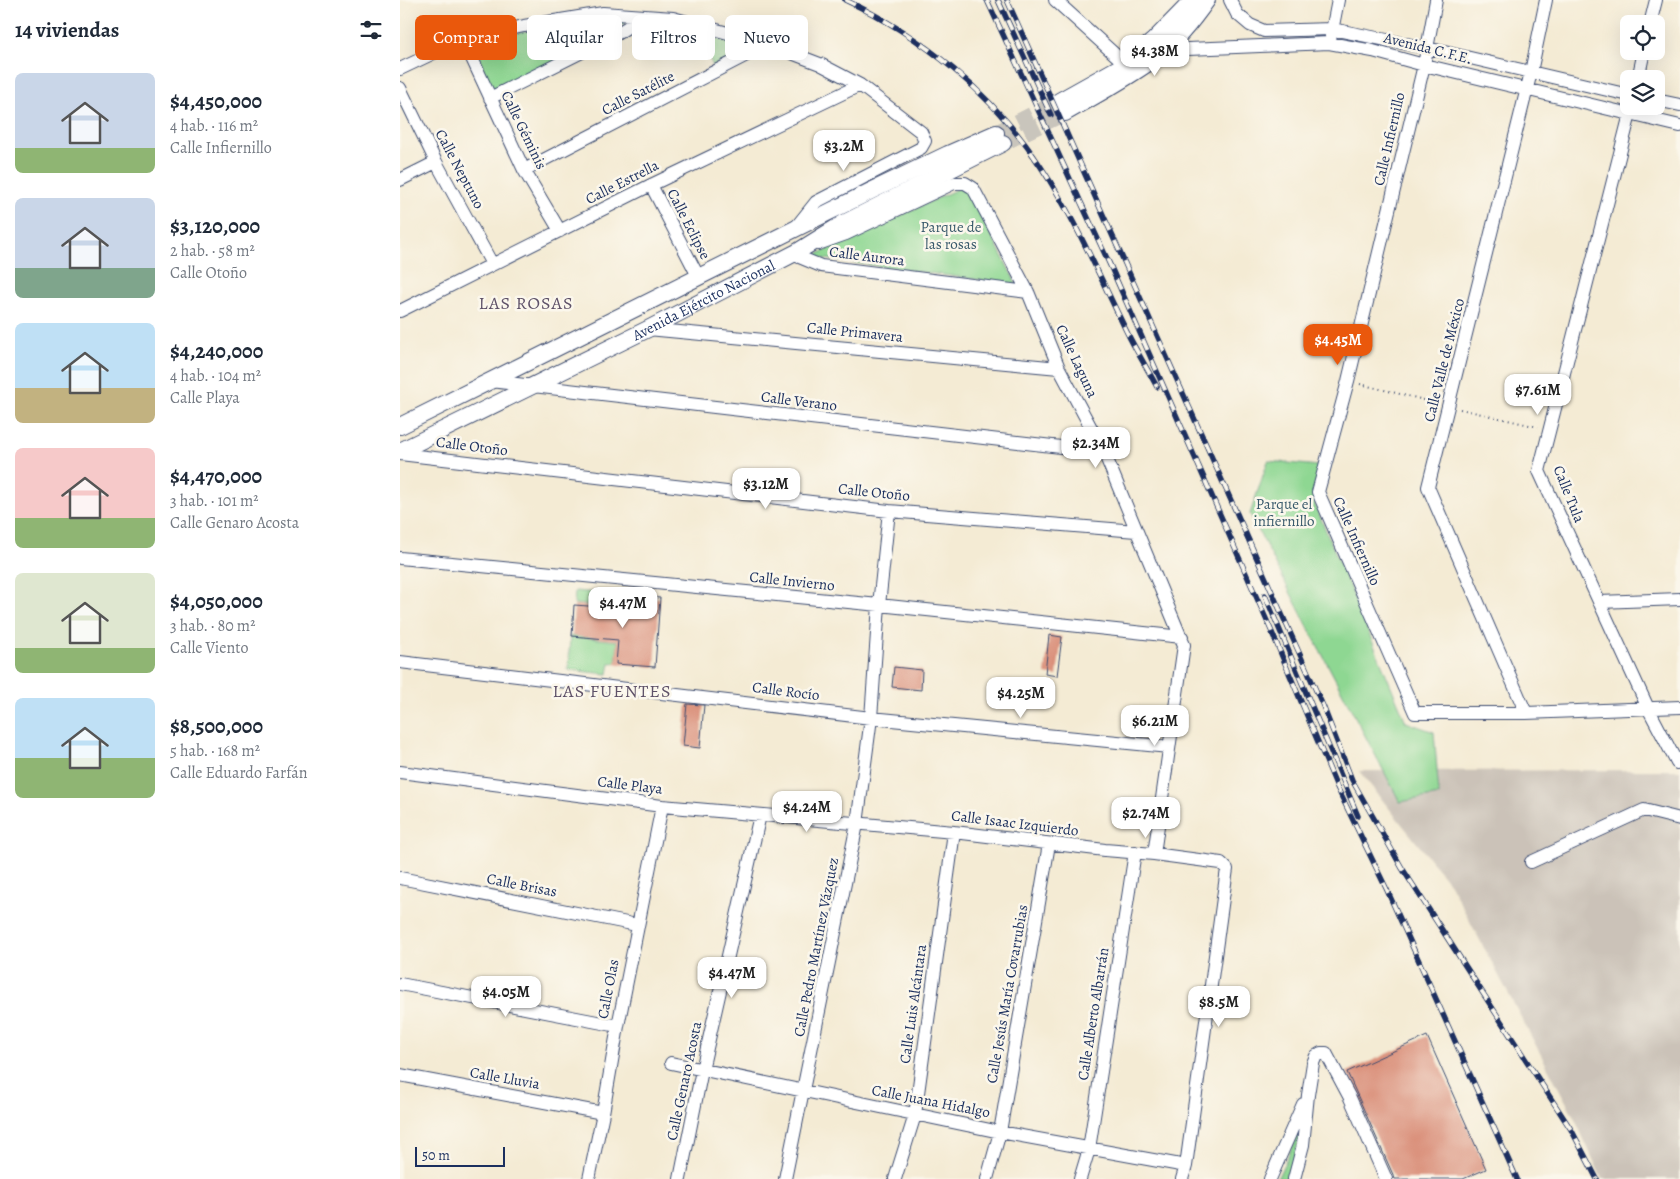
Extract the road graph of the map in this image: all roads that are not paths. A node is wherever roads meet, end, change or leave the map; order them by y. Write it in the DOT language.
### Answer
graph roads {
  1 [pos="1055,0"];
  2 [pos="1193,0"];
  3 [pos="1206,0"];
  4 [pos="1230,0"];
  5 [pos="1338,0"];
  6 [pos="1436,0"];
  7 [pos="1546,0"];
  8 [pos="1656,0"];
  9 [pos="1652,15"];
  10 [pos="632,16"];
  11 [pos="632,24"];
  12 [pos="517,27"];
  13 [pos="1332,29"];
  14 [pos="1330,43"];
  15 [pos="1427,48"];
  16 [pos="1164,50"];
  17 [pos="808,59"];
  18 [pos="1120,59"];
  19 [pos="419,60"];
  20 [pos="473,60"];
  21 [pos="737,60"];
  22 [pos="1424,65"];
  23 [pos="400,69"];
  24 [pos="1531,72"];
  25 [pos="860,85"];
  26 [pos="400,88"];
  27 [pos="1527,88"];
  28 [pos="1620,93"];
  29 [pos="490,98"];
  30 [pos="1665,102"];
  31 [pos="1680,105"];
  32 [pos="1620,108"];
  33 [pos="1630,115"];
  34 [pos="1646,115"];
  35 [pos="1680,126"];
  36 [pos="436,162"];
  37 [pos="524,170"];
  38 [pos="400,180"];
  39 [pos="651,185"];
  40 [pos="794,229"];
  41 [pos="560,231"];
  42 [pos="795,253"];
  43 [pos="492,264"];
  44 [pos="699,278"];
  45 [pos="1028,292"];
  46 [pos="400,311"];
  47 [pos="648,329"];
  48 [pos="1059,368"];
  49 [pos="490,381"];
  50 [pos="530,386"];
  51 [pos="400,426"];
  52 [pos="1104,452"];
  53 [pos="400,453"];
  54 [pos="889,511"];
  55 [pos="1136,531"];
  56 [pos="400,558"];
  57 [pos="1680,599"];
  58 [pos="1599,602"];
  59 [pos="879,605"];
  60 [pos="1182,637"];
  61 [pos="400,662"];
  62 [pos="1648,708"];
  63 [pos="1680,708"];
  64 [pos="1526,713"];
  65 [pos="871,718"];
  66 [pos="1169,747"];
  67 [pos="1677,763"];
  68 [pos="400,772"];
  69 [pos="662,806"];
  70 [pos="760,815"];
  71 [pos="1680,819"];
  72 [pos="857,824"];
  73 [pos="954,832"];
  74 [pos="1049,844"];
  75 [pos="1135,852"];
  76 [pos="1154,854"];
  77 [pos="1531,862"];
  78 [pos="400,878"];
  79 [pos="637,925"];
  80 [pos="400,984"];
  81 [pos="618,1026"];
  82 [pos="670,1063"];
  83 [pos="702,1070"];
  84 [pos="400,1075"];
  85 [pos="804,1092"];
  86 [pos="1308,1095"];
  87 [pos="603,1113"];
  88 [pos="915,1115"];
  89 [pos="1000,1132"];
  90 [pos="1089,1149"];
  91 [pos="1186,1166"];
  92 [pos="589,1179"];
  93 [pos="680,1179"];
  94 [pos="785,1179"];
  95 [pos="895,1179"];
  96 [pos="987,1179"];
  97 [pos="1080,1179"];
  98 [pos="1182,1179"];
  99 [pos="1270,1179"];
  100 [pos="1294,1179"];
  101 [pos="1386,1179"];
  1 -- 18 [label="street"];
  2 -- 16 [label="main road"];
  3 -- 16 [label="main road"];
  4 -- 13 [label="street, Avenida C.F.E."];
  5 -- 13 [label="street"];
  6 -- 15 [label="street, Calle Infiernillo"];
  7 -- 24 [label="street, Calle Valle de México"];
  8 -- 9 [label="street"];
  10 -- 12 [label="street"];
  11 -- 29 [label="street"];
  13 -- 14 [label="street"];
  13 -- 15 [label="street, Avenida C.F.E."];
  14 -- 16 [label="street, Avenida C.F.E."];
  14 -- 22 [label="street, Avenida C.F.E."];
  15 -- 22 [label="street, Calle Infiernillo"];
  15 -- 24 [label="street, Avenida C.F.E."];
  17 -- 25 [label="street"];
  19 -- 23 [label="street"];
  20 -- 29 [label="street, Calle Géminis"];
  21 -- 37 [label="street, Calle Satélite"];
  22 -- 27 [label="street, Avenida C.F.E."];
  22 -- 64 [label="street, Calle Infiernillo"];
  24 -- 27 [label="street, Calle Valle de México"];
  24 -- 28 [label="street, Avenida C.F.E."];
  25 -- 39 [label="street, Calle Estrella"];
  25 -- 40 [label="street"];
  26 -- 36 [label="street, Calle Neptuno"];
  27 -- 32 [label="street, Avenida C.F.E."];
  27 -- 64 [label="street, Calle Valle de México"];
  29 -- 37 [label="street, Calle Géminis"];
  30 -- 31 [label="street"];
  33 -- 58 [label="street, Calle Tula"];
  34 -- 35 [label="street, Avenida C.F.E."];
  36 -- 38 [label="street"];
  36 -- 43 [label="street, Calle Neptuno"];
  37 -- 41 [label="street, Calle Géminis"];
  39 -- 41 [label="street, Calle Estrella"];
  39 -- 44 [label="street, Calle Eclipse"];
  40 -- 42 [label="main road, Avenida Ejército Nacional"];
  40 -- 44 [label="main road, Avenida Ejército Nacional"];
  41 -- 43 [label="street, Calle Estrella"];
  42 -- 45 [label="street, Calle Aurora"];
  42 -- 45 [label="street, Calle Laguna"];
  42 -- 47 [label="main road, Avenida Ejército Nacional"];
  43 -- 46 [label="street, Calle Estrella"];
  44 -- 49 [label="main road, Avenida Ejército Nacional"];
  45 -- 48 [label="street, Calle Laguna"];
  47 -- 48 [label="street, Calle Primavera"];
  47 -- 50 [label="main road, Avenida Ejército Nacional"];
  48 -- 52 [label="street, Calle Laguna"];
  49 -- 50 [label="street, Calle Verano"];
  49 -- 51 [label="main road, Avenida Ejército Nacional"];
  50 -- 52 [label="street, Calle Verano"];
  50 -- 53 [label="main road, Avenida Ejército Nacional"];
  52 -- 55 [label="street, Calle Laguna"];
  53 -- 54 [label="street, Calle Otoño"];
  54 -- 55 [label="street, Calle Otoño"];
  54 -- 59 [label="street, Calle Pedro Martínez Vázquez"];
  55 -- 60 [label="street, Calle Laguna"];
  56 -- 59 [label="street, Calle Invierno"];
  57 -- 58 [label="street"];
  58 -- 62 [label="street, Calle Tula"];
  59 -- 60 [label="street, Calle Invierno"];
  59 -- 65 [label="street, Calle Pedro Martínez Vázquez"];
  60 -- 66 [label="street, Calle Laguna"];
  61 -- 65 [label="street, Calle Rocío"];
  62 -- 63 [label="street, Calle Infiernillo"];
  62 -- 64 [label="street, Calle Infiernillo"];
  62 -- 67 [label="street, Calle Tula"];
  65 -- 66 [label="street, Calle Rocío"];
  65 -- 72 [label="street, Calle Pedro Martínez Vázquez"];
  66 -- 76 [label="street, Calle Laguna"];
  68 -- 69 [label="street, Calle Playa"];
  69 -- 70 [label="street, Calle Playa"];
  69 -- 79 [label="street, Calle Olas"];
  70 -- 72 [label="street, Calle Playa"];
  70 -- 83 [label="street, Calle Genaro Acosta"];
  71 -- 77 [label="street"];
  72 -- 73 [label="street, Calle Isaac Izquierdo"];
  72 -- 85 [label="street, Calle Pedro Martínez Vázquez"];
  73 -- 74 [label="street, Calle Isaac Izquierdo"];
  73 -- 88 [label="street, Calle Luis Alcántara"];
  74 -- 75 [label="street, Calle Isaac Izquierdo"];
  74 -- 89 [label="street, Calle Jesús María Covarrubias"];
  75 -- 76 [label="street, Calle Isaac Izquierdo"];
  75 -- 90 [label="street, Calle Alberto Albarrán"];
  76 -- 91 [label="street, Calle Isaac Izquierdo"];
  78 -- 79 [label="street, Calle Brisas"];
  79 -- 81 [label="street, Calle Olas"];
  80 -- 81 [label="street"];
  81 -- 87 [label="street, Calle Olas"];
  82 -- 83 [label="street, Calle Juana Hidalgo"];
  83 -- 85 [label="street, Calle Juana Hidalgo"];
  83 -- 93 [label="street, Calle Genaro Acosta"];
  84 -- 87 [label="street, Calle Lluvia"];
  85 -- 88 [label="street, Calle Juana Hidalgo"];
  85 -- 94 [label="street, Calle Pedro Martínez Vázquez"];
  86 -- 99 [label="street"];
  86 -- 100 [label="street"];
  86 -- 101 [label="street"];
  87 -- 92 [label="street, Calle Olas"];
  88 -- 89 [label="street, Calle Juana Hidalgo"];
  88 -- 95 [label="street, Calle Luis Alcántara"];
  89 -- 90 [label="street, Calle Juana Hidalgo"];
  89 -- 96 [label="street, Calle Jesús María Covarrubias"];
  90 -- 91 [label="street, Calle Juana Hidalgo"];
  90 -- 97 [label="street, Calle Alberto Albarrán"];
  91 -- 98 [label="street"];
}
